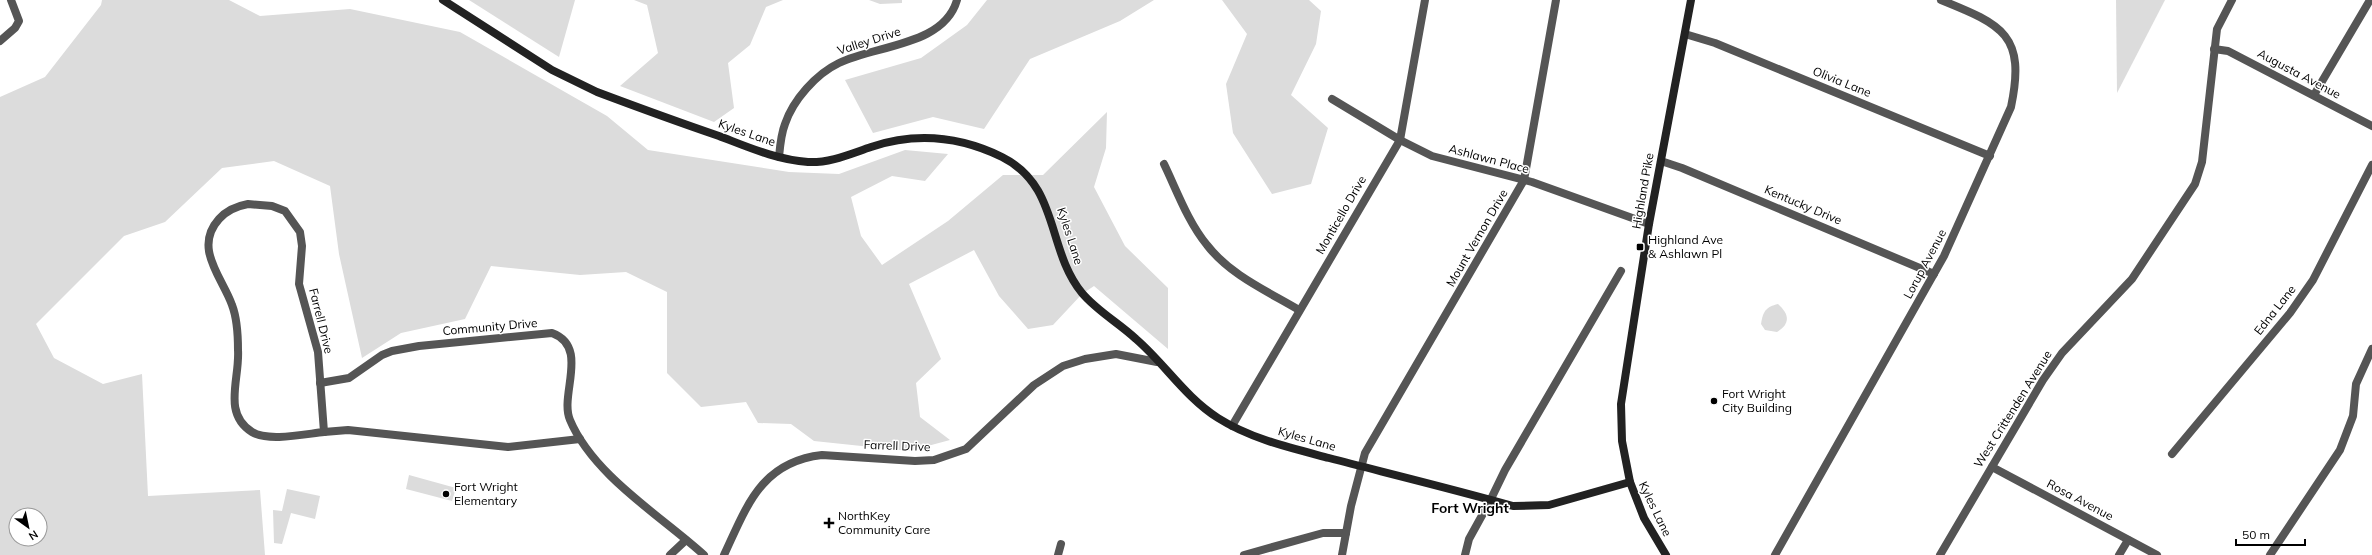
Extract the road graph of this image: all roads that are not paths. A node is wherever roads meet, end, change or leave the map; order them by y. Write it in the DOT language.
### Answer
graph roads {
  1 [pos="11,0"];
  2 [pos="443,0"];
  3 [pos="958,0"];
  4 [pos="1425,0"];
  5 [pos="1556,0"];
  6 [pos="1690,0"];
  7 [pos="1941,0"];
  8 [pos="2232,0"];
  9 [pos="2370,0"];
  10 [pos="1684,34"];
  11 [pos="0,41"];
  12 [pos="2214,49"];
  13 [pos="2314,95"];
  14 [pos="1332,99"];
  15 [pos="2372,126"];
  16 [pos="1400,140"];
  17 [pos="1990,156"];
  18 [pos="779,157"];
  19 [pos="1661,161"];
  20 [pos="1164,164"];
  21 [pos="2372,165"];
  22 [pos="1524,180"];
  23 [pos="1649,224"];
  24 [pos="1621,271"];
  25 [pos="1934,274"];
  26 [pos="1299,310"];
  27 [pos="2372,349"];
  28 [pos="1157,362"];
  29 [pos="320,383"];
  30 [pos="1232,426"];
  31 [pos="324,432"];
  32 [pos="580,439"];
  33 [pos="2172,454"];
  34 [pos="1360,466"];
  35 [pos="1992,467"];
  36 [pos="1630,482"];
  37 [pos="1490,501"];
  38 [pos="1346,533"];
  39 [pos="686,540"];
  40 [pos="2128,540"];
  41 [pos="1061,544"];
  42 [pos="670,555"];
  43 [pos="704,555"];
  44 [pos="724,555"];
  45 [pos="1058,555"];
  46 [pos="1244,555"];
  47 [pos="1342,555"];
  48 [pos="1465,555"];
  49 [pos="1666,555"];
  50 [pos="1775,555"];
  51 [pos="1940,555"];
  52 [pos="2119,555"];
  53 [pos="2157,555"];
  54 [pos="2270,555"];
  1 -- 11 [label="street"];
  2 -- 18 [label="main road, Kyles Lane"];
  3 -- 18 [label="street, Valley Drive"];
  4 -- 16 [label="street, Monticello Drive"];
  5 -- 22 [label="street, Mount Vernon Drive"];
  6 -- 10 [label="main road, Highland Pike"];
  7 -- 17 [label="street, Lorup Avenue"];
  8 -- 12 [label="street, West Crittenden Avenue"];
  9 -- 13 [label="street"];
  10 -- 17 [label="street, Olivia Lane"];
  10 -- 19 [label="main road, Highland Pike"];
  12 -- 13 [label="street, Augusta Avenue"];
  12 -- 35 [label="street, West Crittenden Avenue"];
  13 -- 15 [label="street, Augusta Avenue"];
  14 -- 16 [label="street, Ashlawn Place"];
  16 -- 22 [label="street, Ashlawn Place"];
  16 -- 26 [label="street, Monticello Drive"];
  17 -- 25 [label="street, Lorup Avenue"];
  18 -- 28 [label="main road, Kyles Lane"];
  19 -- 23 [label="main road, Highland Pike"];
  19 -- 25 [label="street, Kentucky Drive"];
  20 -- 26 [label="street"];
  21 -- 33 [label="street, Edna Lane"];
  22 -- 23 [label="street, Ashlawn Place"];
  22 -- 34 [label="street, Mount Vernon Drive"];
  23 -- 36 [label="main road, Highland Pike"];
  24 -- 37 [label="street"];
  25 -- 50 [label="street, Lorup Avenue"];
  26 -- 30 [label="street, Monticello Drive"];
  27 -- 54 [label="street"];
  28 -- 30 [label="main road, Kyles Lane"];
  28 -- 44 [label="street, Farrell Drive"];
  29 -- 31 [label="street, Farrell Drive"];
  29 -- 31 [label="street, Farrell Drive"];
  29 -- 32 [label="street, Community Drive"];
  30 -- 34 [label="main road, Kyles Lane"];
  31 -- 32 [label="street, Farrell Drive"];
  32 -- 39 [label="street"];
  34 -- 37 [label="main road, Kyles Lane"];
  34 -- 38 [label="street, Mount Vernon Drive"];
  35 -- 40 [label="street, Rosa Avenue"];
  35 -- 51 [label="street, West Crittenden Avenue"];
  36 -- 37 [label="main road, Kyles Lane"];
  36 -- 49 [label="main road, Kyles Lane"];
  37 -- 48 [label="street"];
  38 -- 46 [label="street"];
  38 -- 47 [label="street, Mount Vernon Drive"];
  39 -- 42 [label="street"];
  39 -- 43 [label="street"];
  40 -- 52 [label="street"];
  40 -- 53 [label="street, Rosa Avenue"];
  41 -- 45 [label="street"];
}
